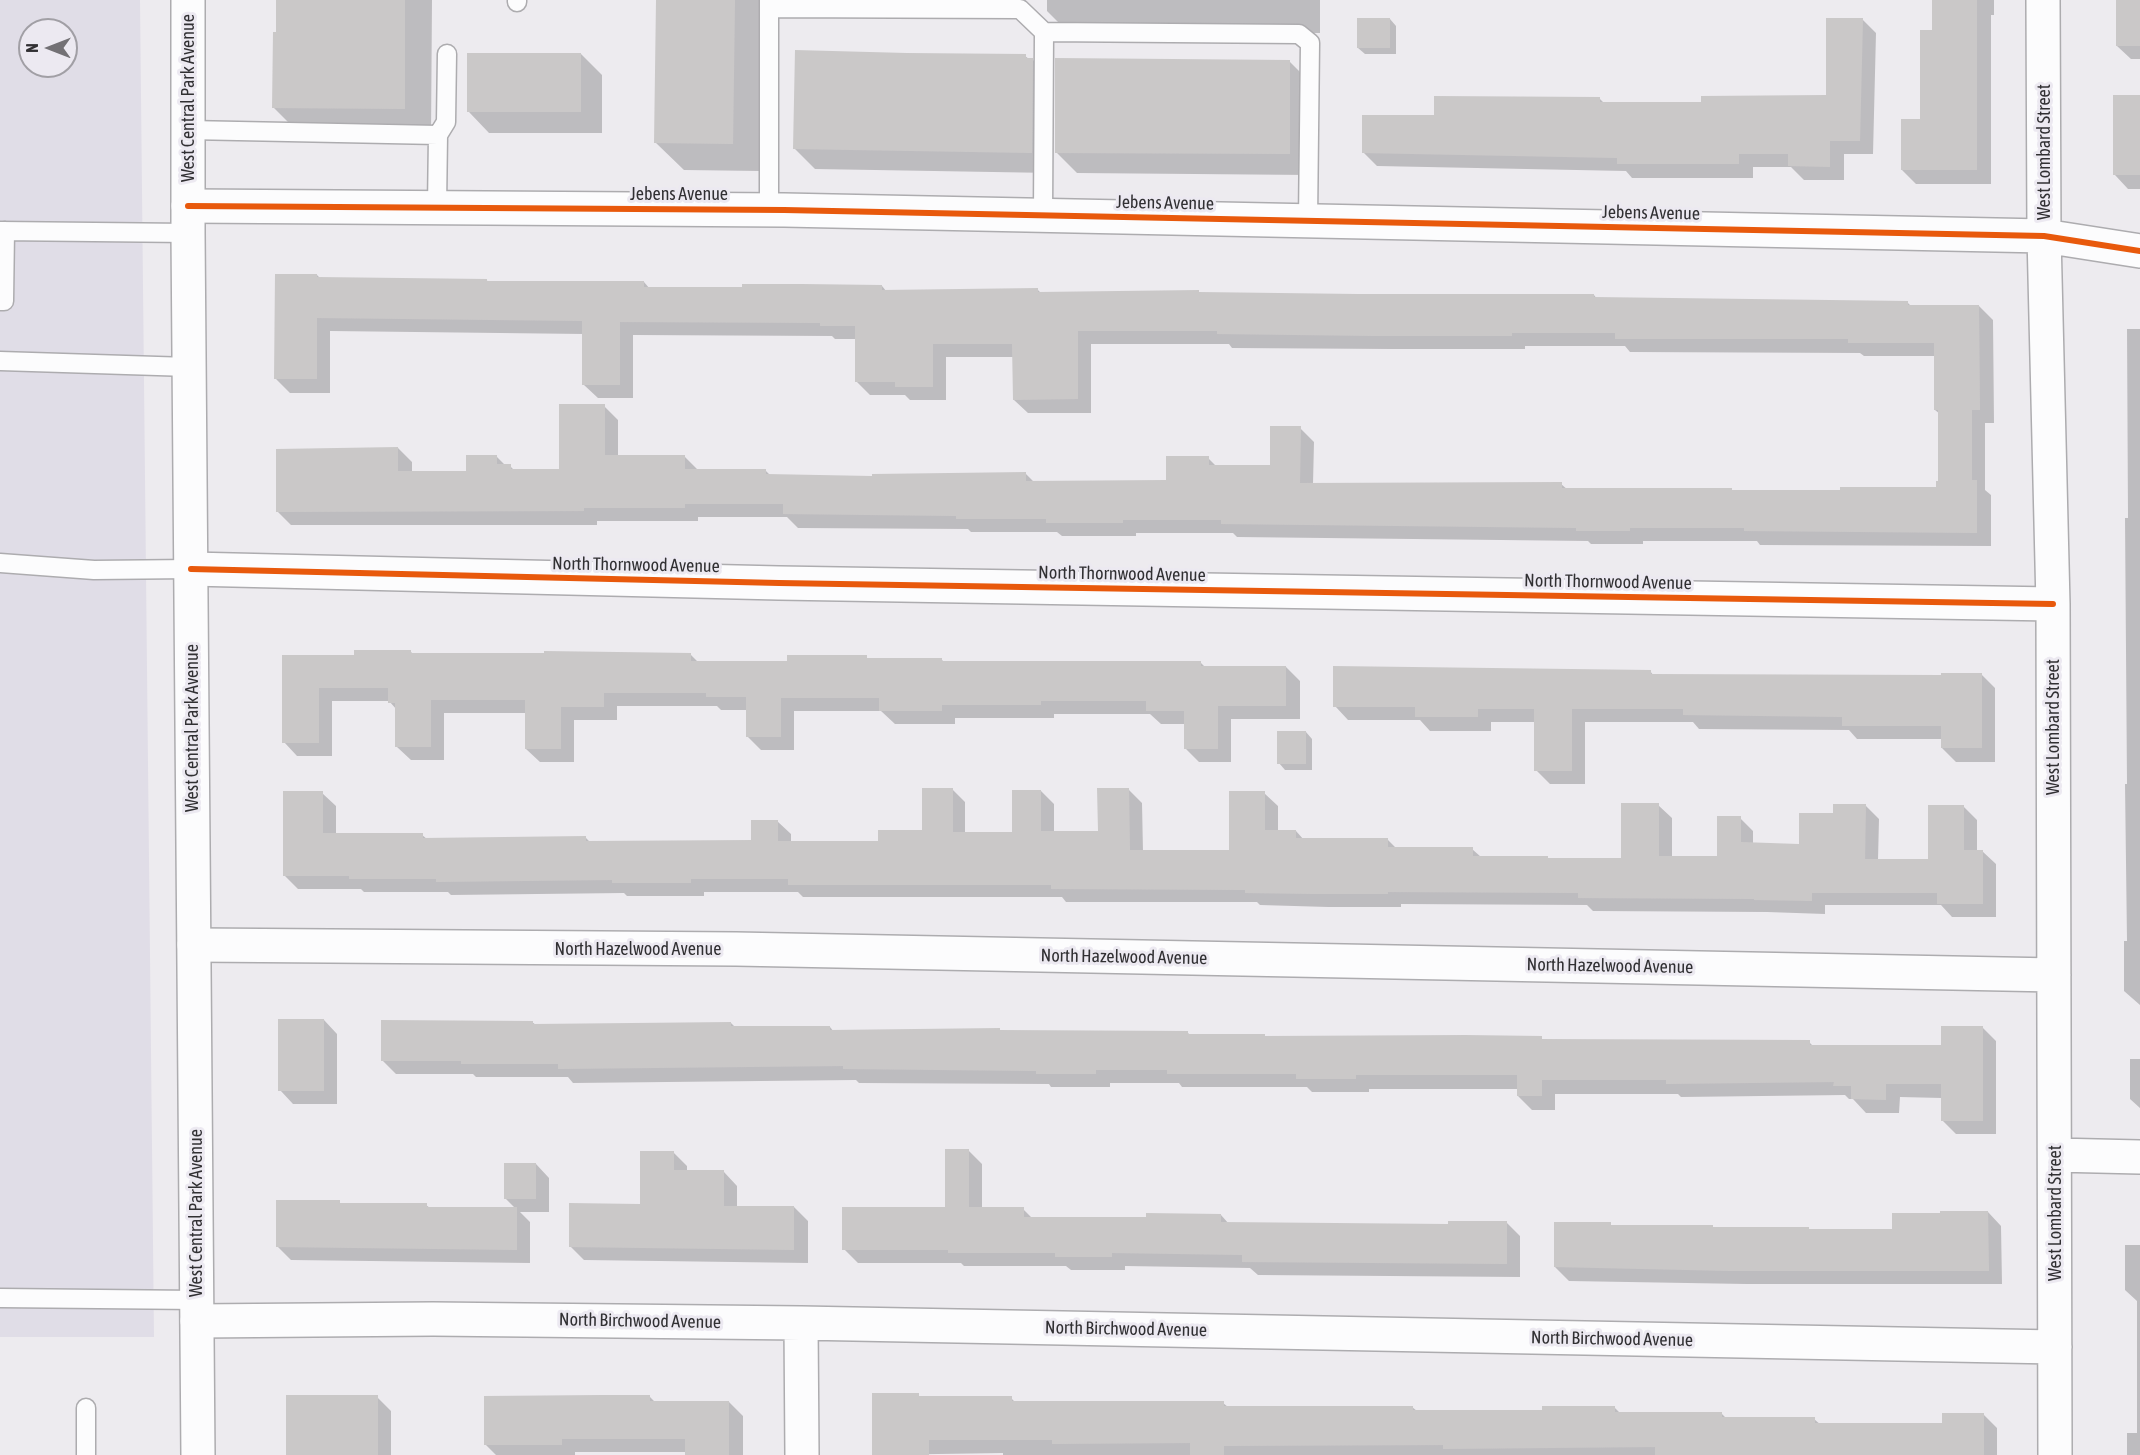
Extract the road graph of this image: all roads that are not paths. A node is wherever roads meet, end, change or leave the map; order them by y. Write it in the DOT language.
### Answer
graph roads {
  1 [pos="188,0"];
  2 [pos="2043,0"];
  3 [pos="769,4"];
  4 [pos="1044,32"];
  5 [pos="447,54"];
  6 [pos="188,130"];
  7 [pos="438,135"];
  8 [pos="437,207"];
  9 [pos="769,210"];
  10 [pos="1043,215"];
  11 [pos="188,219"];
  12 [pos="1308,221"];
  13 [pos="3,231"];
  14 [pos="2044,236"];
  15 [pos="2140,251"];
  16 [pos="0,301"];
  17 [pos="0,361"];
  18 [pos="189,368"];
  19 [pos="0,563"];
  20 [pos="191,569"];
  21 [pos="2053,604"];
  22 [pos="194,945"];
  23 [pos="2054,975"];
  24 [pos="2055,1155"];
  25 [pos="2140,1157"];
  26 [pos="0,1298"];
  27 [pos="197,1311"];
  28 [pos="801,1323"];
  29 [pos="2055,1347"];
  30 [pos="86,1408"];
  31 [pos="86,1455"];
  32 [pos="198,1455"];
  33 [pos="802,1455"];
  34 [pos="2055,1455"];
  1 -- 6 [label="street, West Central Park Avenue"];
  2 -- 14 [label="street, West Lombard Street"];
  3 -- 4 [label="lane"];
  3 -- 9 [label="lane"];
  4 -- 10 [label="lane"];
  4 -- 12 [label="lane"];
  5 -- 7 [label="lane"];
  6 -- 7 [label="lane"];
  6 -- 11 [label="street, West Central Park Avenue"];
  7 -- 8 [label="lane"];
  8 -- 9 [label="street, Jebens Avenue"];
  8 -- 11 [label="street, Jebens Avenue"];
  9 -- 10 [label="street, Jebens Avenue"];
  10 -- 12 [label="street, Jebens Avenue"];
  11 -- 13 [label="lane"];
  11 -- 18 [label="street, West Central Park Avenue"];
  12 -- 14 [label="street, Jebens Avenue"];
  13 -- 16 [label="lane"];
  14 -- 15 [label="street, Jebens Avenue"];
  14 -- 21 [label="street, West Lombard Street"];
  17 -- 18 [label="lane"];
  18 -- 20 [label="street, West Central Park Avenue"];
  19 -- 20 [label="lane"];
  20 -- 21 [label="street, North Thornwood Avenue"];
  20 -- 22 [label="street, West Central Park Avenue"];
  21 -- 23 [label="street, West Lombard Street"];
  22 -- 23 [label="street, North Hazelwood Avenue"];
  22 -- 27 [label="street, West Central Park Avenue"];
  23 -- 24 [label="street, West Lombard Street"];
  24 -- 25 [label="street"];
  24 -- 29 [label="street, West Lombard Street"];
  26 -- 27 [label="lane"];
  27 -- 28 [label="street, North Birchwood Avenue"];
  27 -- 32 [label="street, West Central Park Avenue"];
  28 -- 29 [label="street, North Birchwood Avenue"];
  28 -- 33 [label="street"];
  29 -- 34 [label="street, West Lombard Street"];
  30 -- 31 [label="lane"];
}
